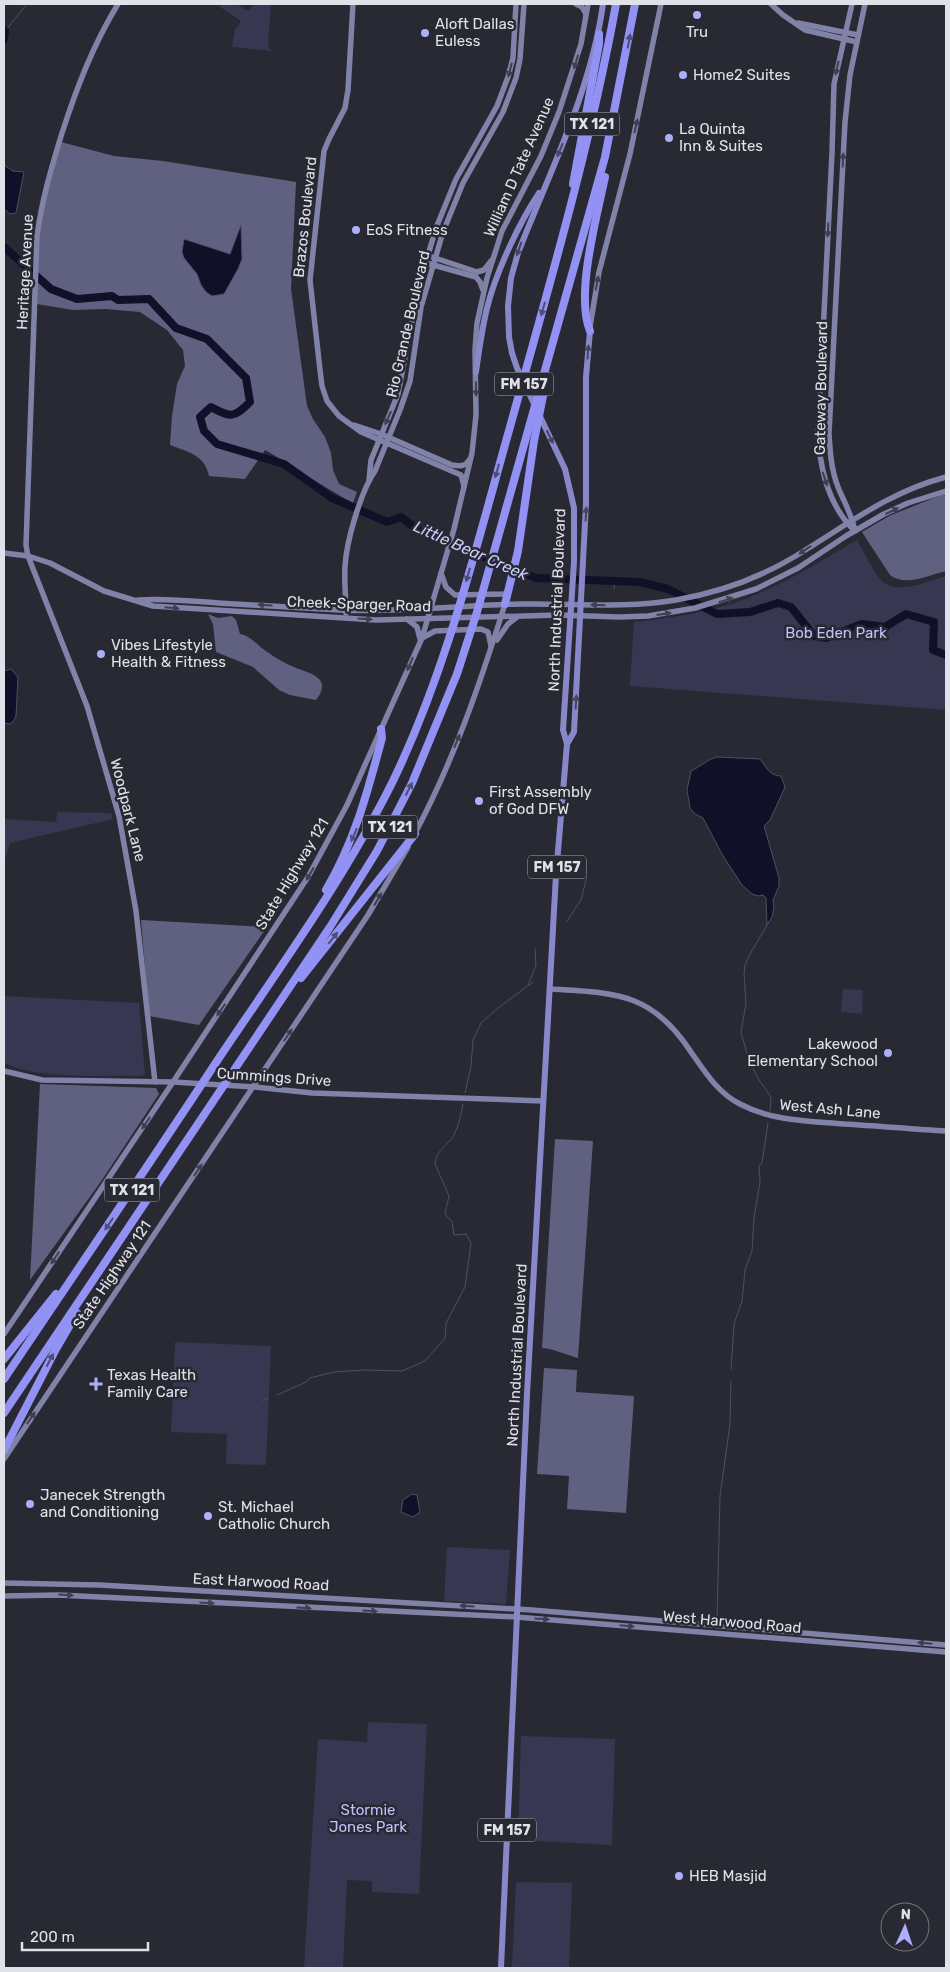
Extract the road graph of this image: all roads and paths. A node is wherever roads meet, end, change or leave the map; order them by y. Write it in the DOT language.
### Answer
graph roads {
  1 [pos="118,4"];
  2 [pos="353,4"];
  3 [pos="516,4"];
  4 [pos="524,4"];
  5 [pos="576,4"];
  6 [pos="588,4"];
  7 [pos="603,4"];
  8 [pos="616,4"];
  9 [pos="635,4"];
  10 [pos="661,4"];
  11 [pos="771,4"];
  12 [pos="852,4"];
  13 [pos="865,4"];
  14 [pos="586,14"];
  15 [pos="599,34"];
  16 [pos="844,36"];
  17 [pos="857,39"];
  18 [pos="487,126"];
  19 [pos="494,129"];
  20 [pos="606,158"];
  21 [pos="548,179"];
  22 [pos="561,242"];
  23 [pos="435,258"];
  24 [pos="493,258"];
  25 [pos="427,259"];
  26 [pos="433,264"];
  27 [pos="825,287"];
  28 [pos="836,288"];
  29 [pos="483,293"];
  30 [pos="590,332"];
  31 [pos="548,357"];
  32 [pos="476,372"];
  33 [pos="352,425"];
  34 [pos="381,434"];
  35 [pos="389,437"];
  36 [pos="378,441"];
  37 [pos="386,444"];
  38 [pos="472,453"];
  39 [pos="425,457"];
  40 [pos="946,477"];
  41 [pos="369,480"];
  42 [pos="465,488"];
  43 [pos="946,491"];
  44 [pos="853,518"];
  45 [pos="846,523"];
  46 [pos="855,531"];
  47 [pos="4,553"];
  48 [pos="28,556"];
  49 [pos="441,573"];
  50 [pos="510,588"];
  51 [pos="138,600"];
  52 [pos="192,601"];
  53 [pos="240,604"];
  54 [pos="505,604"];
  55 [pos="571,604"];
  56 [pos="642,604"];
  57 [pos="581,605"];
  58 [pos="431,607"];
  59 [pos="192,609"];
  60 [pos="346,610"];
  61 [pos="240,612"];
  62 [pos="570,615"];
  63 [pos="519,616"];
  64 [pos="580,616"];
  65 [pos="643,616"];
  66 [pos="501,617"];
  67 [pos="346,618"];
  68 [pos="407,619"];
  69 [pos="428,619"];
  70 [pos="421,641"];
  71 [pos="492,648"];
  72 [pos="381,729"];
  73 [pos="567,744"];
  74 [pos="415,834"];
  75 [pos="277,973"];
  76 [pos="550,989"];
  77 [pos="284,995"];
  78 [pos="4,1071"];
  79 [pos="155,1082"];
  80 [pos="173,1082"];
  81 [pos="255,1087"];
  82 [pos="543,1101"];
  83 [pos="946,1131"];
  84 [pos="78,1270"];
  85 [pos="90,1286"];
  86 [pos="4,1334"];
  87 [pos="4,1359"];
  88 [pos="4,1379"];
  89 [pos="4,1413"];
  90 [pos="4,1450"];
  91 [pos="4,1458"];
  92 [pos="13,1582"];
  93 [pos="4,1583"];
  94 [pos="136,1587"];
  95 [pos="175,1589"];
  96 [pos="224,1592"];
  97 [pos="17,1595"];
  98 [pos="4,1596"];
  99 [pos="322,1598"];
  100 [pos="136,1599"];
  101 [pos="175,1601"];
  102 [pos="223,1604"];
  103 [pos="322,1608"];
  104 [pos="516,1609"];
  105 [pos="590,1615"];
  106 [pos="516,1617"];
  107 [pos="589,1623"];
  108 [pos="946,1645"];
  109 [pos="946,1652"];
  110 [pos="501,1968"];
  1 -- 48 [label="main road, Heritage Avenue"];
  2 -- 33 [label="main road, Brazos Boulevard"];
  3 -- 18 [label="main road, Rio Grande Boulevard, one-way"];
  4 -- 19 [label="main road, Rio Grande Boulevard"];
  5 -- 14 [label="main road"];
  6 -- 14 [label="main road, William D Tate Avenue"];
  7 -- 15 [label="main road, FM 157"];
  8 -- 22 [label="highway, TX 121"];
  20 -- 9 [label="highway, TX 121, one-way"];
  30 -- 10 [label="main road, one-way"];
  11 -- 16 [label="main road"];
  12 -- 16 [label="main road, Gateway Boulevard"];
  13 -- 17 [label="main road, Gateway Boulevard"];
  14 -- 24 [label="main road, William D Tate Avenue, one-way"];
  15 -- 21 [label="main road, FM 157, one-way"];
  15 -- 22 [label="highway"];
  16 -- 17 [label="main road"];
  16 -- 27 [label="main road, Gateway Boulevard, one-way"];
  28 -- 17 [label="main road, Gateway Boulevard, one-way"];
  18 -- 19 [label="main road"];
  18 -- 25 [label="main road, Rio Grande Boulevard"];
  19 -- 23 [label="main road, Rio Grande Boulevard"];
  20 -- 30 [label="highway, FM 157"];
  20 -- 31 [label="highway, TX 121"];
  21 -- 32 [label="main road"];
  21 -- 55 [label="main road, North Industrial Boulevard / FM 157, one-way"];
  22 -- 75 [label="highway, TX 121, one-way"];
  23 -- 24 [label="main road"];
  23 -- 25 [label="main road"];
  23 -- 26 [label="main road, Rio Grande Boulevard"];
  24 -- 29 [label="main road, William D Tate Avenue"];
  25 -- 26 [label="main road"];
  25 -- 34 [label="main road, Rio Grande Boulevard, one-way"];
  26 -- 29 [label="main road"];
  26 -- 35 [label="main road, Rio Grande Boulevard"];
  27 -- 28 [label="main road"];
  27 -- 45 [label="main road, Gateway Boulevard, one-way"];
  28 -- 44 [label="main road, Gateway Boulevard"];
  29 -- 32 [label="main road, William D Tate Avenue"];
  57 -- 30 [label="main road, North Industrial Boulevard / FM 157, one-way"];
  31 -- 50 [label="highway"];
  77 -- 31 [label="highway, TX 121, one-way"];
  32 -- 38 [label="main road, State Highway 121, one-way"];
  33 -- 34 [label="main road, Brazos Boulevard"];
  33 -- 36 [label="main road, Brazos Boulevard"];
  34 -- 35 [label="main road, Brazos Boulevard"];
  34 -- 36 [label="main road, Rio Grande Boulevard"];
  35 -- 37 [label="main road, Rio Grande Boulevard"];
  35 -- 39 [label="main road, Brazos Boulevard"];
  36 -- 37 [label="main road, Brazos Boulevard"];
  36 -- 41 [label="main road, Rio Grande Boulevard"];
  37 -- 39 [label="main road, Brazos Boulevard"];
  37 -- 41 [label="main road, Rio Grande Boulevard"];
  38 -- 39 [label="main road, Brazos Boulevard"];
  38 -- 42 [label="main road, State Highway 121"];
  39 -- 42 [label="main road, Brazos Boulevard"];
  40 -- 44 [label="main road, Cheek-Sparger Road"];
  41 -- 60 [label="main road, Rio Grande Boulevard"];
  42 -- 49 [label="main road, State Highway 121"];
  46 -- 43 [label="main road, Cheek-Sparger Road, one-way"];
  44 -- 45 [label="main road, Cheek-Sparger Road"];
  44 -- 46 [label="main road, Gateway Boulevard"];
  45 -- 46 [label="main road, Gateway Boulevard"];
  45 -- 56 [label="main road, Cheek-Sparger Road, one-way"];
  65 -- 46 [label="main road, Cheek-Sparger Road, one-way"];
  47 -- 48 [label="main road, Cheek-Sparger Road"];
  48 -- 51 [label="main road, Cheek-Sparger Road"];
  48 -- 79 [label="main road, Woodpark Lane"];
  49 -- 50 [label="main road"];
  49 -- 58 [label="main road, State Highway 121"];
  50 -- 54 [label="highway"];
  51 -- 52 [label="main road, Cheek-Sparger Road"];
  51 -- 59 [label="main road, Cheek-Sparger Road, one-way"];
  52 -- 53 [label="main road, Cheek-Sparger Road"];
  52 -- 59 [label="main road"];
  60 -- 53 [label="main road, Cheek-Sparger Road, one-way"];
  53 -- 61 [label="main road"];
  54 -- 55 [label="main road, Cheek-Sparger Road"];
  54 -- 58 [label="main road, Cheek-Sparger Road"];
  54 -- 66 [label="main road, State Highway 121"];
  55 -- 57 [label="main road, Cheek-Sparger Road"];
  55 -- 62 [label="main road, North Industrial Boulevard / FM 157"];
  56 -- 57 [label="main road, Cheek-Sparger Road, one-way"];
  56 -- 65 [label="main road"];
  57 -- 64 [label="main road, North Industrial Boulevard / FM 157"];
  58 -- 60 [label="main road, Cheek-Sparger Road"];
  58 -- 69 [label="main road, State Highway 121"];
  59 -- 61 [label="main road, Cheek-Sparger Road"];
  60 -- 67 [label="main road, Rio Grande Boulevard"];
  61 -- 67 [label="main road, Cheek-Sparger Road"];
  62 -- 63 [label="main road, Cheek-Sparger Road"];
  62 -- 64 [label="main road, Cheek-Sparger Road"];
  62 -- 73 [label="main road, North Industrial Boulevard / FM 157"];
  63 -- 66 [label="main road, Cheek-Sparger Road"];
  63 -- 71 [label="main road"];
  64 -- 65 [label="main road, Cheek-Sparger Road"];
  73 -- 64 [label="main road, North Industrial Boulevard / FM 157, one-way"];
  66 -- 69 [label="main road, Cheek-Sparger Road"];
  66 -- 71 [label="main road, State Highway 121"];
  67 -- 68 [label="main road, Cheek-Sparger Road, one-way"];
  68 -- 69 [label="main road, Cheek-Sparger Road"];
  68 -- 70 [label="main road"];
  69 -- 70 [label="main road, State Highway 121"];
  70 -- 71 [label="main road"];
  70 -- 72 [label="main road, State Highway 121, one-way"];
  74 -- 71 [label="main road, State Highway 121, one-way"];
  72 -- 75 [label="highway, one-way"];
  72 -- 80 [label="main road, State Highway 121, one-way"];
  73 -- 76 [label="main road, North Industrial Boulevard / FM 157"];
  77 -- 74 [label="highway, one-way"];
  81 -- 74 [label="main road, State Highway 121, one-way"];
  75 -- 84 [label="highway, TX 121, one-way"];
  76 -- 82 [label="main road, North Industrial Boulevard / FM 157"];
  76 -- 83 [label="main road, West Ash Lane"];
  77 -- 85 [label="highway, TX 121"];
  78 -- 79 [label="main road, Cummings Drive"];
  79 -- 80 [label="main road, Cummings Drive"];
  80 -- 81 [label="main road, Cummings Drive"];
  80 -- 86 [label="main road, State Highway 121, one-way"];
  81 -- 82 [label="main road, Cummings Drive"];
  91 -- 81 [label="main road, State Highway 121, one-way"];
  82 -- 104 [label="main road, North Industrial Boulevard / FM 157"];
  84 -- 87 [label="highway"];
  84 -- 88 [label="highway, TX 121"];
  85 -- 89 [label="highway, TX 121"];
  90 -- 85 [label="highway, one-way"];
  92 -- 93 [label="main road, East Harwood Road"];
  92 -- 94 [label="main road, East Harwood Road"];
  92 -- 97 [label="main road"];
  94 -- 95 [label="main road, East Harwood Road"];
  94 -- 100 [label="main road"];
  95 -- 96 [label="main road, East Harwood Road"];
  95 -- 101 [label="main road"];
  96 -- 99 [label="main road, East Harwood Road"];
  96 -- 102 [label="main road"];
  97 -- 98 [label="main road, East Harwood Road"];
  97 -- 100 [label="main road, East Harwood Road, one-way"];
  99 -- 103 [label="main road"];
  104 -- 99 [label="main road, East Harwood Road, one-way"];
  100 -- 101 [label="main road, East Harwood Road"];
  101 -- 102 [label="main road, East Harwood Road, one-way"];
  102 -- 103 [label="main road, East Harwood Road, one-way"];
  103 -- 106 [label="main road, East Harwood Road, one-way"];
  104 -- 105 [label="main road, West Harwood Road"];
  104 -- 106 [label="main road, North Industrial Boulevard / FM 157"];
  105 -- 107 [label="main road"];
  108 -- 105 [label="main road, West Harwood Road, one-way"];
  106 -- 107 [label="main road, West Harwood Road, one-way"];
  106 -- 110 [label="main road, North Industrial Boulevard / FM 157"];
  107 -- 109 [label="main road, West Harwood Road, one-way"];
}
